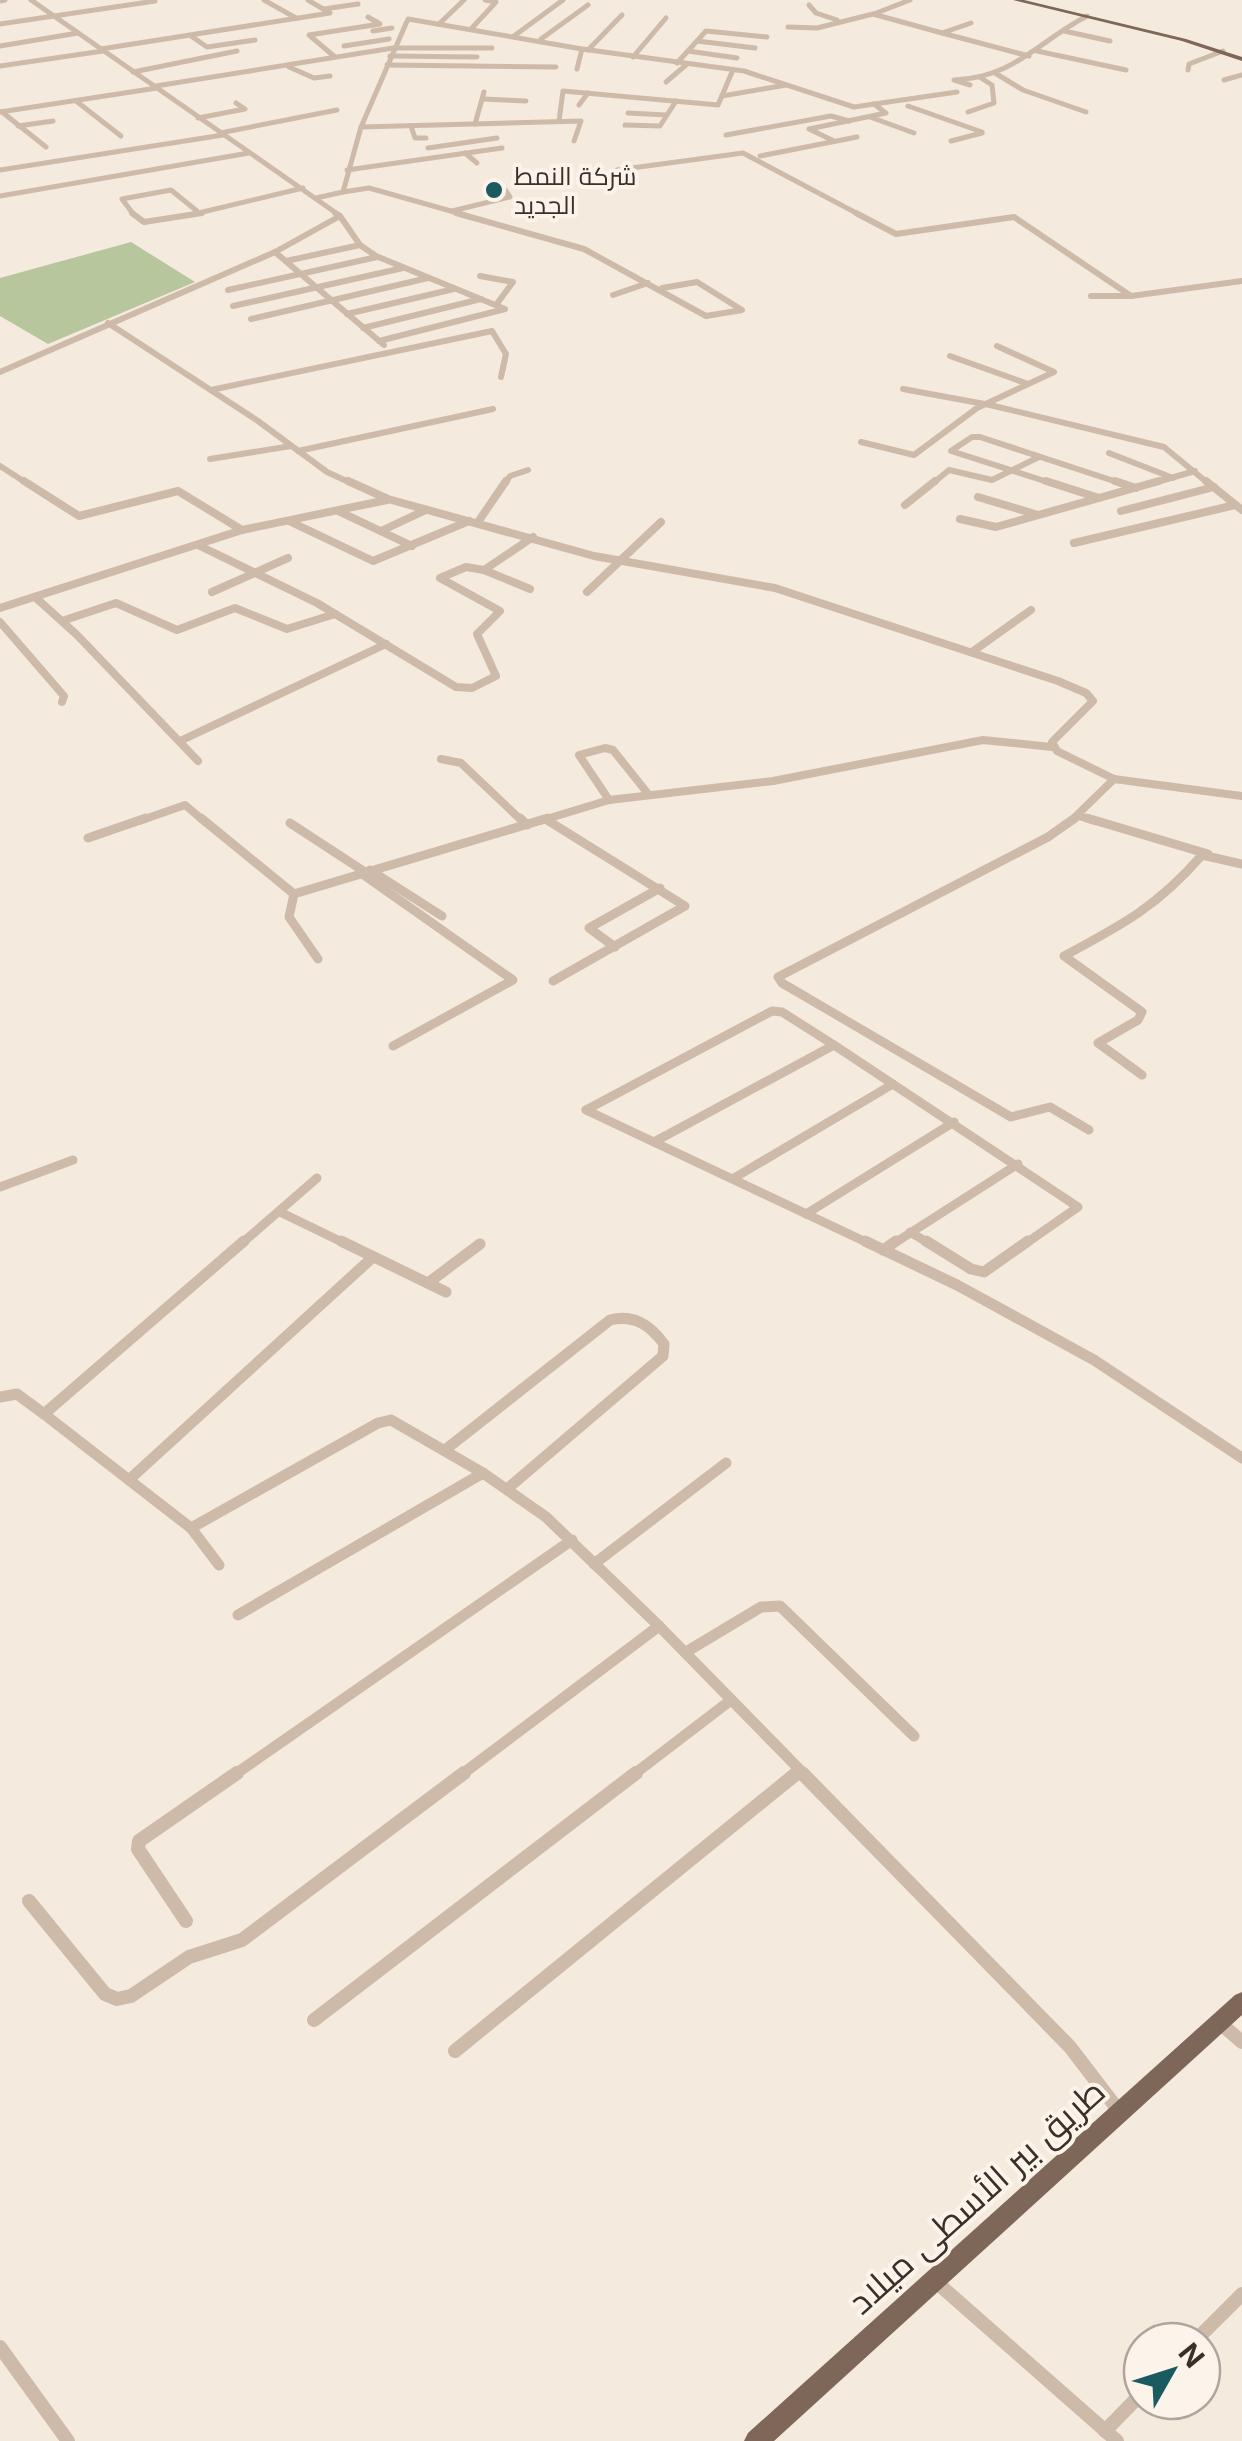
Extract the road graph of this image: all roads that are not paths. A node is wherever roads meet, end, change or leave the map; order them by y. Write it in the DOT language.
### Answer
graph roads {
  1 [pos="32,0"];
  2 [pos="41,0"];
  3 [pos="264,0"];
  4 [pos="308,0"];
  5 [pos="350,0"];
  6 [pos="464,0"];
  7 [pos="485,0"];
  8 [pos="563,0"];
  9 [pos="910,0"];
  10 [pos="1016,0"];
  11 [pos="155,2"];
  12 [pos="810,4"];
  13 [pos="588,5"];
  14 [pos="324,10"];
  15 [pos="872,14"];
  16 [pos="55,16"];
  17 [pos="368,16"];
  18 [pos="622,16"];
  19 [pos="1087,16"];
  20 [pos="666,18"];
  21 [pos="296,19"];
  22 [pos="842,22"];
  23 [pos="970,23"];
  24 [pos="0,24"];
  25 [pos="439,24"];
  26 [pos="788,27"];
  27 [pos="392,28"];
  28 [pos="471,29"];
  29 [pos="225,30"];
  30 [pos="1064,31"];
  31 [pos="79,33"];
  32 [pos="942,33"];
  33 [pos="190,36"];
  34 [pos="514,36"];
  35 [pos="767,37"];
  36 [pos="389,38"];
  37 [pos="255,40"];
  38 [pos="540,40"];
  39 [pos="1110,40"];
  40 [pos="697,41"];
  41 [pos="243,42"];
  42 [pos="0,46"];
  43 [pos="344,46"];
  44 [pos="100,48"];
  45 [pos="393,48"];
  46 [pos="479,48"];
  47 [pos="492,48"];
  48 [pos="755,48"];
  49 [pos="238,50"];
  50 [pos="585,50"];
  51 [pos="688,51"];
  52 [pos="1036,51"];
  53 [pos="1223,51"];
  54 [pos="355,54"];
  55 [pos="390,56"];
  56 [pos="633,56"];
  57 [pos="1029,56"];
  58 [pos="477,57"];
  59 [pos="335,58"];
  60 [pos="737,58"];
  61 [pos="1242,60"];
  62 [pos="0,62"];
  63 [pos="677,64"];
  64 [pos="686,65"];
  65 [pos="387,66"];
  66 [pos="475,66"];
  67 [pos="507,66"];
  68 [pos="543,67"];
  69 [pos="556,67"];
  70 [pos="578,70"];
  71 [pos="1126,70"];
  72 [pos="1188,70"];
  73 [pos="133,72"];
  74 [pos="188,72"];
  75 [pos="732,72"];
  76 [pos="996,73"];
  77 [pos="239,74"];
  78 [pos="472,75"];
  79 [pos="330,76"];
  80 [pos="1242,76"];
  81 [pos="505,78"];
  82 [pos="981,78"];
  83 [pos="542,80"];
  84 [pos="1224,80"];
  85 [pos="666,82"];
  86 [pos="178,83"];
  87 [pos="787,85"];
  88 [pos="156,87"];
  89 [pos="588,92"];
  90 [pos="957,92"];
  91 [pos="722,96"];
  92 [pos="76,101"];
  93 [pos="526,101"];
  94 [pos="676,102"];
  95 [pos="236,103"];
  96 [pos="874,104"];
  97 [pos="579,105"];
  98 [pos="337,110"];
  99 [pos="1,112"];
  100 [pos="968,112"];
  101 [pos="1086,112"];
  102 [pos="628,113"];
  103 [pos="666,115"];
  104 [pos="869,117"];
  105 [pos="198,118"];
  106 [pos="559,121"];
  107 [pos="849,121"];
  108 [pos="53,122"];
  109 [pos="475,124"];
  110 [pos="626,125"];
  111 [pos="18,126"];
  112 [pos="410,126"];
  113 [pos="361,127"];
  114 [pos="914,133"];
  115 [pos="222,134"];
  116 [pos="121,136"];
  117 [pos="858,137"];
  118 [pos="426,138"];
  119 [pos="498,138"];
  120 [pos="832,140"];
  121 [pos="574,141"];
  122 [pos="951,142"];
  123 [pos="459,144"];
  124 [pos="46,147"];
  125 [pos="428,148"];
  126 [pos="250,153"];
  127 [pos="467,153"];
  128 [pos="505,156"];
  129 [pos="760,156"];
  130 [pos="477,163"];
  131 [pos="0,170"];
  132 [pos="347,170"];
  133 [pos="617,170"];
  134 [pos="793,179"];
  135 [pos="303,188"];
  136 [pos="506,190"];
  137 [pos="343,192"];
  138 [pos="0,196"];
  139 [pos="316,198"];
  140 [pos="197,211"];
  141 [pos="450,211"];
  142 [pos="340,216"];
  143 [pos="360,245"];
  144 [pos="275,252"];
  145 [pos="378,257"];
  146 [pos="286,262"];
  147 [pos="404,268"];
  148 [pos="300,274"];
  149 [pos="480,276"];
  150 [pos="429,278"];
  151 [pos="492,278"];
  152 [pos="1242,281"];
  153 [pos="648,283"];
  154 [pos="316,287"];
  155 [pos="455,288"];
  156 [pos="662,288"];
  157 [pos="228,290"];
  158 [pos="613,295"];
  159 [pos="473,296"];
  160 [pos="1091,296"];
  161 [pos="1131,296"];
  162 [pos="482,299"];
  163 [pos="331,300"];
  164 [pos="496,305"];
  165 [pos="233,306"];
  166 [pos="347,314"];
  167 [pos="251,319"];
  168 [pos="108,324"];
  169 [pos="363,328"];
  170 [pos="379,341"];
  171 [pos="996,346"];
  172 [pos="392,352"];
  173 [pos="950,356"];
  174 [pos="0,372"];
  175 [pos="501,377"];
  176 [pos="1028,384"];
  177 [pos="903,389"];
  178 [pos="211,390"];
  179 [pos="990,405"];
  180 [pos="493,409"];
  181 [pos="861,442"];
  182 [pos="295,448"];
  183 [pos="1109,453"];
  184 [pos="1039,457"];
  185 [pos="210,459"];
  186 [pos="0,466"];
  187 [pos="528,470"];
  188 [pos="1011,472"];
  189 [pos="1195,472"];
  190 [pos="1173,478"];
  191 [pos="1214,487"];
  192 [pos="1136,488"];
  193 [pos="978,497"];
  194 [pos="1099,498"];
  195 [pos="388,499"];
  196 [pos="905,505"];
  197 [pos="1239,508"];
  198 [pos="428,510"];
  199 [pos="337,511"];
  200 [pos="1121,511"];
  201 [pos="1036,515"];
  202 [pos="960,519"];
  203 [pos="288,520"];
  204 [pos="474,522"];
  205 [pos="661,522"];
  206 [pos="242,530"];
  207 [pos="381,532"];
  208 [pos="533,538"];
  209 [pos="1074,543"];
  210 [pos="200,546"];
  211 [pos="412,546"];
  212 [pos="288,558"];
  213 [pos="622,562"];
  214 [pos="484,570"];
  215 [pos="256,574"];
  216 [pos="530,589"];
  217 [pos="212,592"];
  218 [pos="587,592"];
  219 [pos="35,597"];
  220 [pos="0,608"];
  221 [pos="1031,610"];
  222 [pos="335,614"];
  223 [pos="62,621"];
  224 [pos="0,622"];
  225 [pos="386,644"];
  226 [pos="972,652"];
  227 [pos="62,702"];
  228 [pos="180,742"];
  229 [pos="1052,747"];
  230 [pos="441,759"];
  231 [pos="198,761"];
  232 [pos="1114,779"];
  233 [pos="650,794"];
  234 [pos="1242,796"];
  235 [pos="609,800"];
  236 [pos="1078,816"];
  237 [pos="548,820"];
  238 [pos="290,823"];
  239 [pos="526,826"];
  240 [pos="88,838"];
  241 [pos="1209,854"];
  242 [pos="1242,864"];
  243 [pos="366,872"];
  244 [pos="660,888"];
  245 [pos="294,894"];
  246 [pos="442,916"];
  247 [pos="615,947"];
  248 [pos="318,960"];
  249 [pos="553,981"];
  250 [pos="834,1045"];
  251 [pos="394,1046"];
  252 [pos="1142,1075"];
  253 [pos="892,1084"];
  254 [pos="954,1122"];
  255 [pos="1089,1130"];
  256 [pos="654,1142"];
  257 [pos="73,1160"];
  258 [pos="1018,1164"];
  259 [pos="317,1178"];
  260 [pos="734,1178"];
  261 [pos="0,1187"];
  262 [pos="280,1212"];
  263 [pos="806,1214"];
  264 [pos="910,1232"];
  265 [pos="480,1244"];
  266 [pos="882,1250"];
  267 [pos="373,1257"];
  268 [pos="428,1284"];
  269 [pos="446,1292"];
  270 [pos="0,1396"];
  271 [pos="44,1414"];
  272 [pos="446,1450"];
  273 [pos="1242,1458"];
  274 [pos="726,1463"];
  275 [pos="482,1473"];
  276 [pos="131,1478"];
  277 [pos="507,1489"];
  278 [pos="190,1528"];
  279 [pos="572,1540"];
  280 [pos="594,1564"];
  281 [pos="219,1565"];
  282 [pos="238,1616"];
  283 [pos="658,1626"];
  284 [pos="686,1652"];
  285 [pos="731,1700"];
  286 [pos="914,1736"];
  287 [pos="798,1772"];
  288 [pos="29,1902"];
  289 [pos="186,1921"];
  290 [pos="1242,2002"];
  291 [pos="314,2020"];
  292 [pos="1219,2022"];
  293 [pos="1242,2042"];
  294 [pos="455,2052"];
  295 [pos="1120,2112"];
  296 [pos="934,2280"];
  297 [pos="1242,2294"];
  298 [pos="1215,2321"];
  299 [pos="0,2347"];
  300 [pos="1111,2436"];
  301 [pos="68,2441"];
  302 [pos="756,2441"];
  1 -- 2 [label="street"];
  1 -- 16 [label="street"];
  3 -- 21 [label="street"];
  4 -- 14 [label="street"];
  5 -- 14 [label="street"];
  6 -- 25 [label="street"];
  7 -- 28 [label="street"];
  8 -- 34 [label="street"];
  9 -- 15 [label="street"];
  10 -- 19 [label="main road"];
  11 -- 16 [label="street"];
  12 -- 22 [label="street"];
  13 -- 38 [label="street"];
  14 -- 21 [label="street"];
  15 -- 22 [label="street"];
  15 -- 32 [label="street"];
  16 -- 24 [label="street"];
  16 -- 31 [label="street"];
  17 -- 59 [label="street"];
  18 -- 50 [label="street"];
  19 -- 30 [label="street"];
  19 -- 53 [label="main road"];
  20 -- 56 [label="street"];
  21 -- 29 [label="street"];
  22 -- 26 [label="street"];
  23 -- 32 [label="street"];
  25 -- 28 [label="street"];
  25 -- 45 [label="street"];
  27 -- 43 [label="street"];
  28 -- 34 [label="street"];
  29 -- 33 [label="street"];
  29 -- 41 [label="street"];
  30 -- 39 [label="street"];
  30 -- 52 [label="street"];
  31 -- 42 [label="street"];
  31 -- 44 [label="street"];
  32 -- 57 [label="street"];
  33 -- 41 [label="street"];
  33 -- 44 [label="street"];
  34 -- 38 [label="street"];
  35 -- 40 [label="street"];
  36 -- 43 [label="street"];
  37 -- 41 [label="street"];
  38 -- 50 [label="street"];
  40 -- 48 [label="street"];
  40 -- 51 [label="street"];
  43 -- 54 [label="street"];
  44 -- 62 [label="street"];
  44 -- 73 [label="street"];
  45 -- 46 [label="street"];
  45 -- 54 [label="street"];
  45 -- 55 [label="street"];
  46 -- 47 [label="street"];
  46 -- 58 [label="street"];
  49 -- 73 [label="street"];
  50 -- 56 [label="street"];
  50 -- 70 [label="street"];
  51 -- 60 [label="street"];
  51 -- 63 [label="street"];
  52 -- 57 [label="street"];
  52 -- 71 [label="street"];
  53 -- 61 [label="main road"];
  53 -- 72 [label="street"];
  54 -- 59 [label="street"];
  55 -- 58 [label="street"];
  55 -- 65 [label="street"];
  56 -- 63 [label="street"];
  57 -- 76 [label="street"];
  58 -- 66 [label="street"];
  59 -- 77 [label="street"];
  63 -- 64 [label="street"];
  64 -- 75 [label="street"];
  64 -- 85 [label="street"];
  65 -- 66 [label="street"];
  65 -- 113 [label="street"];
  66 -- 67 [label="street"];
  66 -- 78 [label="street"];
  67 -- 68 [label="street"];
  67 -- 81 [label="street"];
  68 -- 69 [label="street"];
  68 -- 83 [label="street"];
  73 -- 88 [label="street"];
  74 -- 86 [label="street"];
  75 -- 87 [label="street"];
  75 -- 91 [label="street"];
  76 -- 82 [label="street"];
  76 -- 101 [label="street"];
  77 -- 79 [label="street"];
  77 -- 86 [label="street"];
  80 -- 84 [label="street"];
  82 -- 90 [label="street"];
  82 -- 100 [label="street"];
  86 -- 88 [label="street"];
  87 -- 91 [label="street"];
  87 -- 96 [label="street"];
  88 -- 92 [label="street"];
  88 -- 105 [label="street"];
  89 -- 94 [label="street"];
  89 -- 97 [label="street"];
  89 -- 106 [label="street"];
  90 -- 96 [label="street"];
  90 -- 122 [label="street"];
  91 -- 94 [label="street"];
  92 -- 99 [label="street"];
  92 -- 116 [label="street"];
  93 -- 109 [label="street"];
  94 -- 103 [label="street"];
  95 -- 105 [label="street"];
  96 -- 104 [label="street"];
  98 -- 115 [label="street"];
  99 -- 111 [label="street"];
  102 -- 103 [label="street"];
  103 -- 110 [label="street"];
  104 -- 107 [label="street"];
  104 -- 114 [label="street"];
  105 -- 115 [label="street"];
  106 -- 109 [label="street"];
  106 -- 121 [label="street"];
  107 -- 120 [label="street"];
  107 -- 129 [label="street"];
  108 -- 111 [label="street"];
  109 -- 112 [label="street"];
  111 -- 124 [label="street"];
  112 -- 113 [label="street"];
  112 -- 118 [label="street"];
  113 -- 132 [label="street"];
  115 -- 126 [label="street"];
  115 -- 131 [label="street"];
  117 -- 120 [label="street"];
  119 -- 123 [label="street"];
  120 -- 129 [label="street"];
  123 -- 125 [label="street"];
  123 -- 127 [label="street"];
  126 -- 135 [label="street"];
  126 -- 138 [label="street"];
  127 -- 128 [label="street"];
  127 -- 130 [label="street"];
  127 -- 132 [label="street"];
  129 -- 134 [label="street"];
  132 -- 137 [label="street"];
  133 -- 134 [label="street"];
  134 -- 161 [label="street"];
  135 -- 139 [label="street"];
  135 -- 140 [label="street"];
  136 -- 141 [label="street"];
  137 -- 139 [label="street"];
  137 -- 141 [label="street"];
  139 -- 142 [label="street"];
  140 -- 140 [label="street"];
  141 -- 153 [label="street"];
  142 -- 143 [label="street"];
  142 -- 144 [label="street"];
  143 -- 145 [label="street"];
  143 -- 146 [label="street"];
  144 -- 146 [label="street"];
  144 -- 168 [label="street"];
  145 -- 147 [label="street"];
  145 -- 148 [label="street"];
  146 -- 148 [label="street"];
  147 -- 150 [label="street"];
  147 -- 154 [label="street"];
  148 -- 154 [label="street"];
  148 -- 157 [label="street"];
  149 -- 151 [label="street"];
  150 -- 155 [label="street"];
  150 -- 163 [label="street"];
  151 -- 159 [label="street"];
  151 -- 164 [label="street"];
  152 -- 161 [label="street"];
  153 -- 156 [label="street"];
  153 -- 158 [label="street"];
  154 -- 163 [label="street"];
  154 -- 165 [label="street"];
  155 -- 159 [label="street"];
  155 -- 166 [label="street"];
  156 -- 156 [label="street"];
  159 -- 162 [label="street"];
  160 -- 161 [label="street"];
  162 -- 164 [label="street"];
  162 -- 169 [label="street"];
  163 -- 166 [label="street"];
  163 -- 167 [label="street"];
  164 -- 170 [label="street"];
  166 -- 169 [label="street"];
  168 -- 174 [label="street"];
  168 -- 178 [label="street"];
  169 -- 170 [label="street"];
  170 -- 172 [label="street"];
  171 -- 176 [label="street"];
  172 -- 175 [label="street"];
  172 -- 178 [label="street"];
  173 -- 176 [label="street"];
  176 -- 179 [label="street"];
  177 -- 179 [label="street"];
  178 -- 182 [label="street"];
  179 -- 181 [label="street"];
  179 -- 189 [label="street"];
  180 -- 182 [label="street"];
  182 -- 185 [label="street"];
  182 -- 195 [label="street"];
  183 -- 190 [label="street"];
  184 -- 188 [label="street"];
  184 -- 188 [label="street"];
  184 -- 192 [label="street"];
  186 -- 206 [label="street"];
  187 -- 204 [label="street"];
  188 -- 194 [label="street"];
  188 -- 196 [label="street"];
  189 -- 190 [label="street"];
  189 -- 191 [label="street"];
  190 -- 192 [label="street"];
  191 -- 197 [label="street"];
  191 -- 200 [label="street"];
  192 -- 194 [label="street"];
  193 -- 201 [label="street"];
  194 -- 201 [label="street"];
  195 -- 198 [label="street"];
  195 -- 199 [label="street"];
  197 -- 209 [label="street"];
  198 -- 204 [label="street"];
  198 -- 207 [label="street"];
  199 -- 203 [label="street"];
  199 -- 207 [label="street"];
  201 -- 202 [label="street"];
  203 -- 206 [label="street"];
  203 -- 211 [label="street"];
  204 -- 208 [label="street"];
  204 -- 211 [label="street"];
  205 -- 213 [label="street"];
  206 -- 210 [label="street"];
  207 -- 211 [label="street"];
  208 -- 213 [label="street"];
  208 -- 214 [label="street"];
  210 -- 215 [label="street"];
  210 -- 219 [label="street"];
  212 -- 215 [label="street"];
  213 -- 218 [label="street"];
  213 -- 226 [label="street"];
  214 -- 216 [label="street"];
  214 -- 225 [label="street"];
  215 -- 217 [label="street"];
  215 -- 222 [label="street"];
  219 -- 220 [label="street"];
  219 -- 223 [label="street"];
  221 -- 226 [label="street"];
  222 -- 223 [label="street"];
  222 -- 225 [label="street"];
  223 -- 228 [label="street"];
  224 -- 227 [label="street"];
  225 -- 228 [label="street"];
  226 -- 229 [label="street"];
  228 -- 231 [label="street"];
  229 -- 232 [label="street"];
  229 -- 233 [label="street"];
  230 -- 239 [label="street"];
  232 -- 234 [label="street"];
  232 -- 236 [label="street"];
  233 -- 235 [label="street"];
  233 -- 235 [label="street"];
  235 -- 237 [label="street"];
  236 -- 241 [label="street"];
  236 -- 255 [label="street"];
  237 -- 239 [label="street"];
  237 -- 244 [label="street"];
  238 -- 243 [label="street"];
  239 -- 243 [label="street"];
  240 -- 245 [label="street"];
  241 -- 242 [label="street"];
  241 -- 252 [label="street"];
  243 -- 245 [label="street"];
  243 -- 246 [label="street"];
  243 -- 251 [label="street"];
  244 -- 247 [label="street"];
  244 -- 247 [label="street"];
  245 -- 248 [label="street"];
  247 -- 249 [label="street"];
  250 -- 253 [label="street"];
  250 -- 256 [label="street"];
  250 -- 256 [label="street"];
  253 -- 254 [label="street"];
  253 -- 260 [label="street"];
  254 -- 258 [label="street"];
  254 -- 263 [label="street"];
  256 -- 260 [label="street"];
  257 -- 261 [label="street"];
  258 -- 264 [label="street"];
  258 -- 264 [label="street"];
  259 -- 262 [label="street"];
  260 -- 263 [label="street"];
  262 -- 267 [label="street"];
  262 -- 271 [label="street"];
  263 -- 266 [label="street"];
  264 -- 266 [label="street"];
  265 -- 268 [label="street"];
  266 -- 273 [label="street"];
  267 -- 268 [label="street"];
  267 -- 276 [label="street"];
  268 -- 269 [label="street"];
  270 -- 271 [label="street"];
  271 -- 276 [label="street"];
  272 -- 275 [label="street"];
  272 -- 277 [label="street"];
  272 -- 278 [label="street"];
  274 -- 280 [label="street"];
  275 -- 277 [label="street"];
  275 -- 282 [label="street"];
  276 -- 278 [label="street"];
  277 -- 279 [label="street"];
  278 -- 281 [label="street"];
  279 -- 280 [label="street"];
  279 -- 289 [label="street"];
  280 -- 283 [label="street"];
  283 -- 284 [label="street"];
  283 -- 288 [label="street"];
  284 -- 285 [label="street"];
  284 -- 286 [label="street"];
  285 -- 287 [label="street"];
  285 -- 291 [label="street"];
  287 -- 294 [label="street"];
  287 -- 295 [label="street"];
  290 -- 292 [label="main road, طريق بير الأسطى ميلاد"];
  292 -- 293 [label="street"];
  292 -- 295 [label="main road, طريق بير الأسطى ميلاد"];
  295 -- 296 [label="main road, طريق بير الأسطى ميلاد"];
  296 -- 300 [label="street"];
  296 -- 302 [label="main road, طريق بير الأسطى ميلاد"];
  297 -- 298 [label="street"];
  299 -- 301 [label="street"];
}
